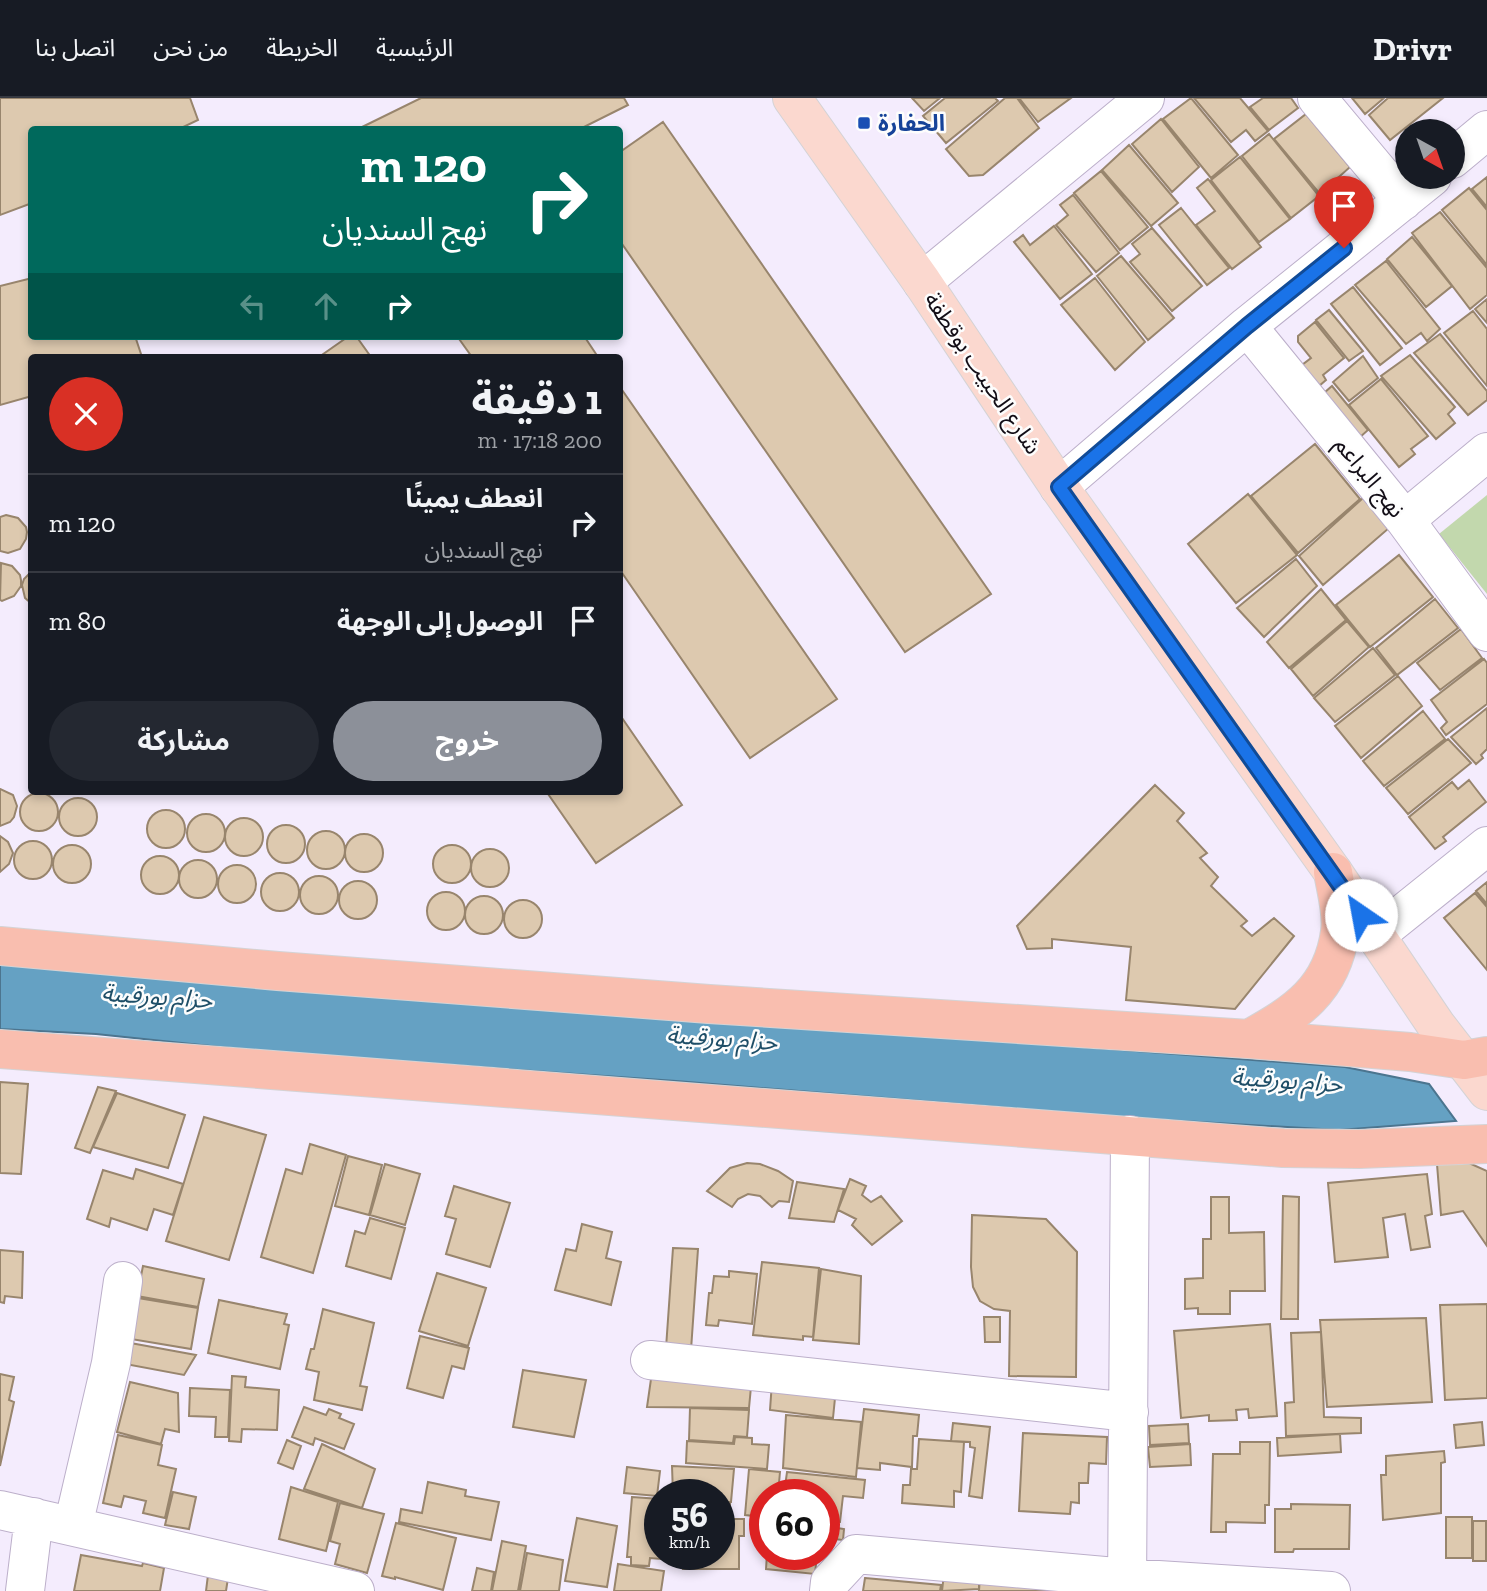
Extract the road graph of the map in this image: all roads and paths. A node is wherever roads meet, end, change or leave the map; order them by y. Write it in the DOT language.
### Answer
graph roads {
  1 [pos="792,98"];
  2 [pos="1145,98"];
  3 [pos="1317,98"];
  4 [pos="1487,130"];
  5 [pos="1465,148"];
  6 [pos="1418,189"];
  7 [pos="1403,201"];
  8 [pos="922,282"];
  9 [pos="1247,326"];
  10 [pos="1483,462"];
  11 [pos="1059,487"];
  12 [pos="1405,520"];
  13 [pos="1487,632"];
  14 [pos="1487,846"];
  15 [pos="1333,872"];
  16 [pos="1375,936"];
  17 [pos="0,946"];
  18 [pos="1249,1039"];
  19 [pos="0,1049"];
  20 [pos="1475,1058"];
  21 [pos="1487,1091"];
  22 [pos="1130,1135"];
  23 [pos="1487,1144"];
  24 [pos="123,1281"];
  25 [pos="650,1360"];
  26 [pos="1129,1412"];
  27 [pos="17,1514"];
  28 [pos="73,1527"];
  29 [pos="1127,1584"];
  30 [pos="25,1591"];
  31 [pos="355,1591"];
  32 [pos="829,1591"];
  33 [pos="1331,1591"];
  1 -- 8 [label="main road, شارع الحبيب بوقطفة"];
  2 -- 8 [label="street"];
  3 -- 7 [label="street"];
  4 -- 5 [label="street"];
  6 -- 7 [label="street"];
  7 -- 9 [label="street"];
  8 -- 11 [label="main road, شارع الحبيب بوقطفة"];
  9 -- 11 [label="street"];
  9 -- 12 [label="street, نهج البراعم"];
  10 -- 12 [label="street"];
  11 -- 15 [label="main road, شارع الحبيب بوقطفة"];
  12 -- 13 [label="street, نهج البراعم"];
  14 -- 16 [label="street"];
  15 -- 16 [label="main road, شارع الحبيب بوقطفة"];
  15 -- 18 [label="highway"];
  16 -- 20 [label="main road, شارع الحبيب بوقطفة"];
  17 -- 18 [label="highway"];
  18 -- 20 [label="highway"];
  19 -- 22 [label="highway"];
  20 -- 21 [label="main road, شارع الحبيب بوقطفة"];
  22 -- 23 [label="highway"];
  22 -- 26 [label="street"];
  24 -- 28 [label="street"];
  25 -- 26 [label="street"];
  26 -- 29 [label="street"];
  27 -- 28 [label="street"];
  27 -- 30 [label="street"];
  28 -- 31 [label="street"];
  29 -- 32 [label="street"];
  29 -- 33 [label="street"];
}
